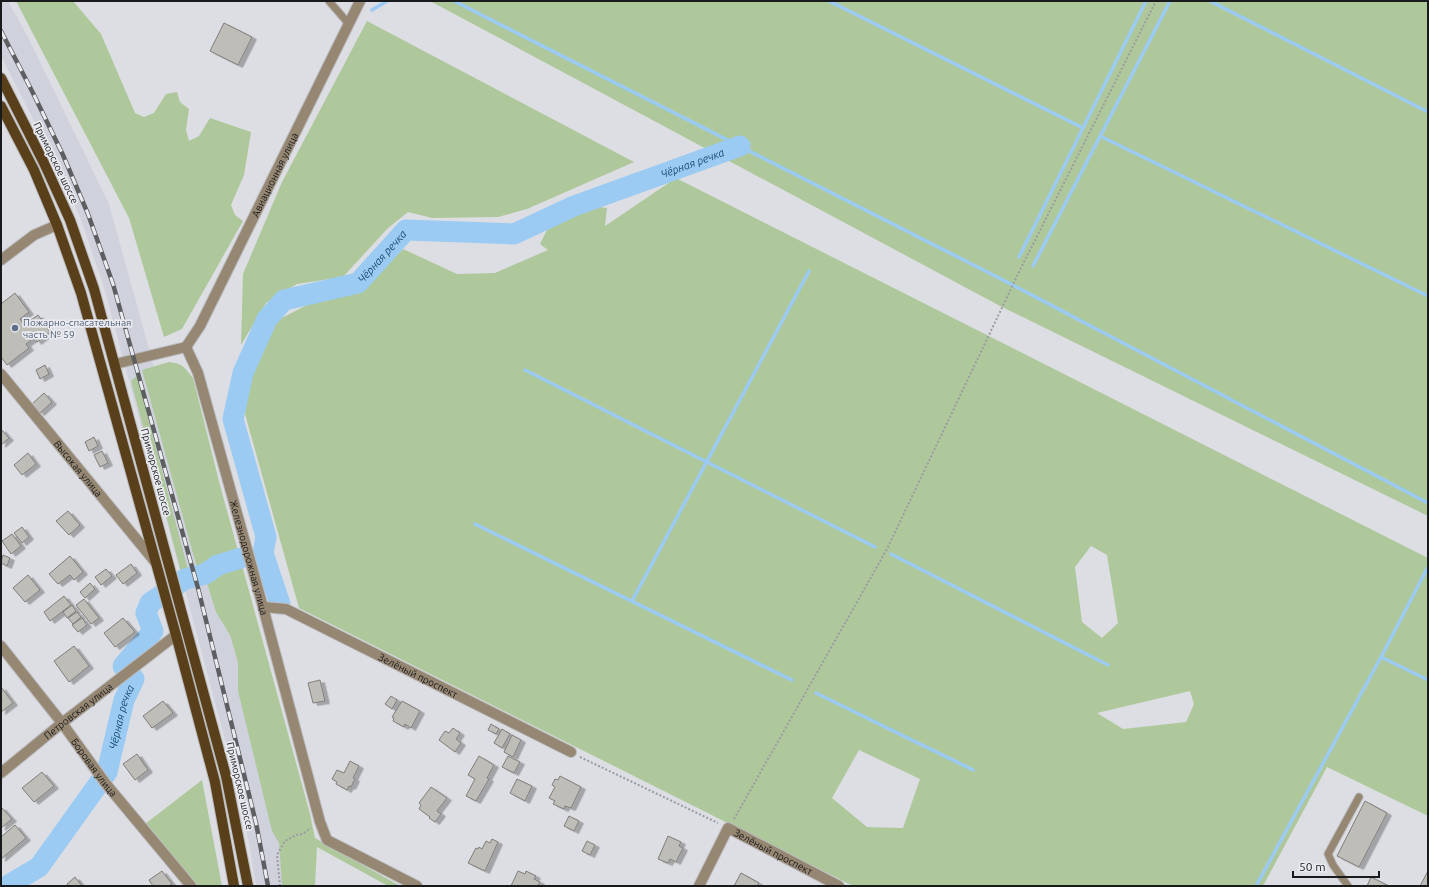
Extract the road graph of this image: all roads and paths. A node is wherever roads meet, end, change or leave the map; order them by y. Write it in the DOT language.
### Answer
graph roads {
  1 [pos="329,1"];
  2 [pos="360,1"];
  3 [pos="1156,1"];
  4 [pos="348,23"];
  5 [pos="1,78"];
  6 [pos="1,106"];
  7 [pos="57,225"];
  8 [pos="1,260"];
  9 [pos="186,347"];
  10 [pos="115,364"];
  11 [pos="1,374"];
  12 [pos="156,563"];
  13 [pos="263,607"];
  14 [pos="176,635"];
  15 [pos="1,646"];
  16 [pos="62,723"];
  17 [pos="571,752"];
  18 [pos="1,774"];
  19 [pos="1359,797"];
  20 [pos="728,828"];
  21 [pos="302,834"];
  22 [pos="191,886"];
  23 [pos="234,886"];
  24 [pos="248,886"];
  25 [pos="280,886"];
  26 [pos="417,886"];
  27 [pos="700,886"];
  28 [pos="839,886"];
  29 [pos="1348,886"];
  1 -- 4 [label="lane"];
  2 -- 4 [label="street, Авиационная улица"];
  3 -- 20 [label="path"];
  4 -- 9 [label="street, Авиационная улица"];
  5 -- 10 [label="main road, Приморское шоссе"];
  6 -- 7 [label="main road"];
  7 -- 8 [label="street"];
  7 -- 12 [label="main road"];
  9 -- 10 [label="street"];
  9 -- 13 [label="street, Железнодорожная улица"];
  10 -- 24 [label="main road, Приморское шоссе"];
  11 -- 12 [label="street, Высокая улица"];
  12 -- 14 [label="main road"];
  13 -- 17 [label="street, Зелёный проспект"];
  13 -- 26 [label="street, Железнодорожная улица"];
  14 -- 16 [label="street, Петровская улица"];
  14 -- 23 [label="main road"];
  15 -- 16 [label="street, Боровая улица"];
  16 -- 18 [label="street, Петровская улица"];
  16 -- 22 [label="street, Боровая улица"];
  17 -- 20 [label="path"];
  19 -- 29 [label="lane"];
  20 -- 27 [label="street"];
  20 -- 28 [label="street, Зелёный проспект"];
  21 -- 25 [label="path"];
}
